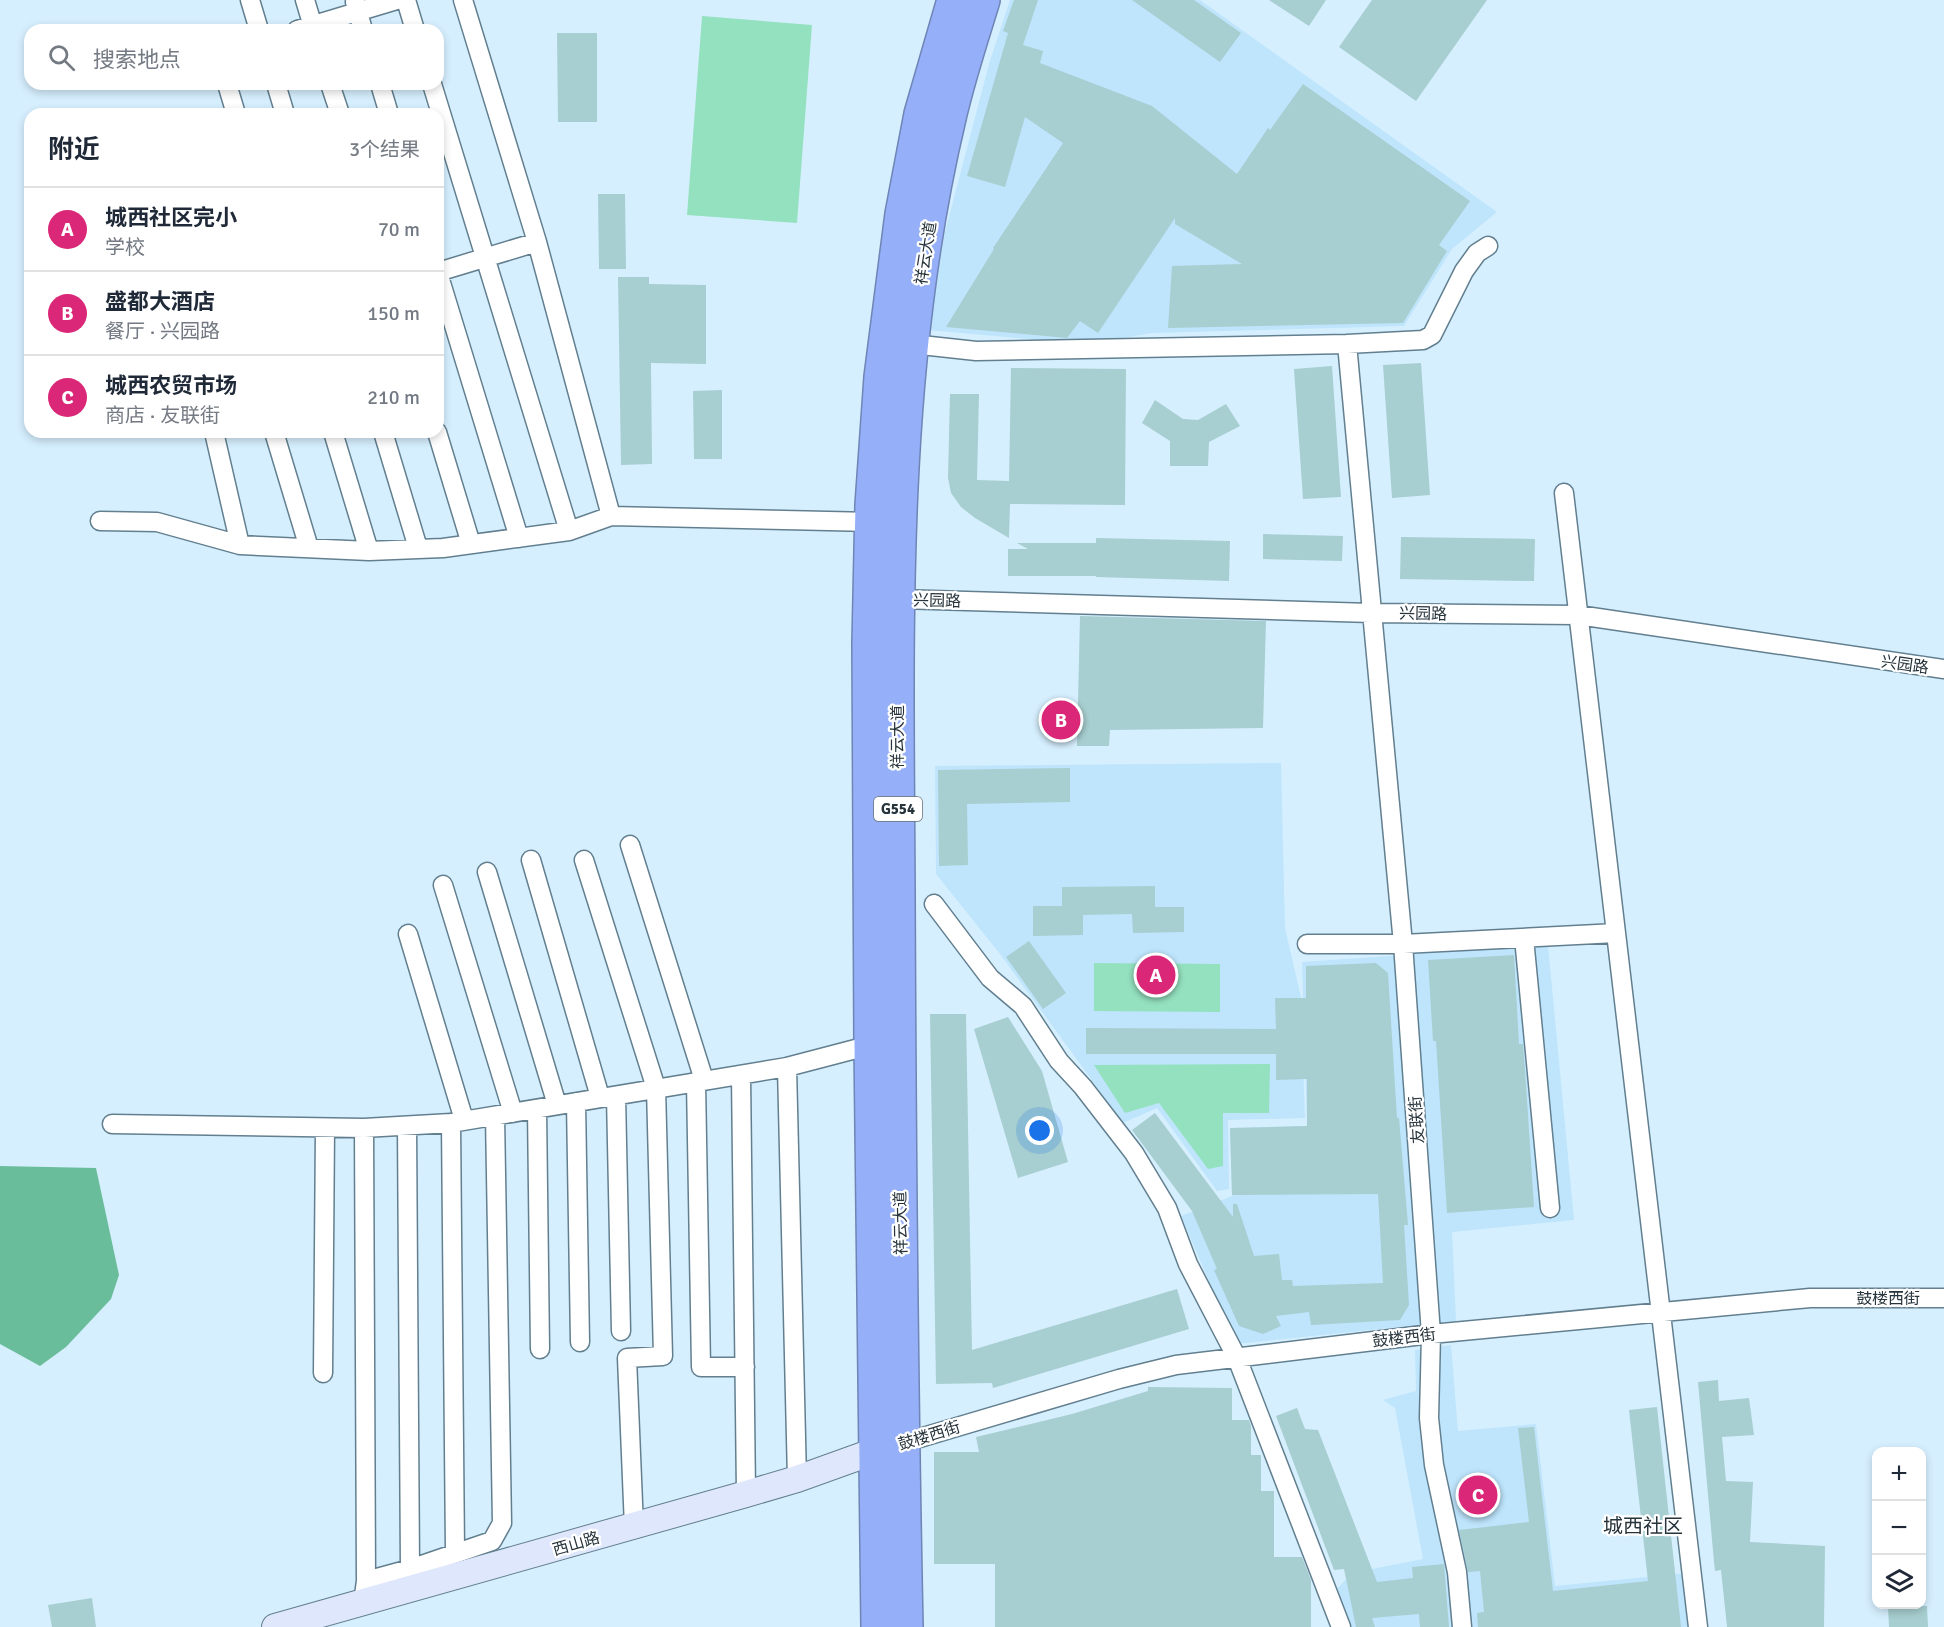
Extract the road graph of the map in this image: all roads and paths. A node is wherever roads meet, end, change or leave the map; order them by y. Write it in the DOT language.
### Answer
graph roads {
  1 [pos="250,0"];
  2 [pos="305,0"];
  3 [pos="397,0"];
  4 [pos="406,0"];
  5 [pos="462,0"];
  6 [pos="954,0"];
  7 [pos="983,0"];
  8 [pos="356,6"];
  9 [pos="258,24"];
  10 [pos="308,24"];
  11 [pos="317,24"];
  12 [pos="361,24"];
  13 [pos="413,24"];
  14 [pos="229,90"];
  15 [pos="278,90"];
  16 [pos="332,90"];
  17 [pos="382,90"];
  18 [pos="434,90"];
  19 [pos="234,108"];
  20 [pos="283,108"];
  21 [pos="338,108"];
  22 [pos="387,108"];
  23 [pos="439,108"];
  24 [pos="444,123"];
  25 [pos="537,242"];
  26 [pos="1488,246"];
  27 [pos="485,258"];
  28 [pos="444,271"];
  29 [pos="444,293"];
  30 [pos="912,344"];
  31 [pos="1347,344"];
  32 [pos="215,438"];
  33 [pos="276,438"];
  34 [pos="335,438"];
  35 [pos="385,438"];
  36 [pos="439,438"];
  37 [pos="1564,493"];
  38 [pos="611,516"];
  39 [pos="100,521"];
  40 [pos="872,522"];
  41 [pos="569,531"];
  42 [pos="519,537"];
  43 [pos="471,544"];
  44 [pos="240,545"];
  45 [pos="309,548"];
  46 [pos="418,548"];
  47 [pos="369,551"];
  48 [pos="898,599"];
  49 [pos="1371,613"];
  50 [pos="1578,615"];
  51 [pos="1944,669"];
  52 [pos="630,845"];
  53 [pos="584,860"];
  54 [pos="531,861"];
  55 [pos="487,872"];
  56 [pos="443,885"];
  57 [pos="934,904"];
  58 [pos="1616,933"];
  59 [pos="408,934"];
  60 [pos="1524,938"];
  61 [pos="1306,944"];
  62 [pos="1403,944"];
  63 [pos="871,1045"];
  64 [pos="788,1067"];
  65 [pos="741,1075"];
  66 [pos="700,1081"];
  67 [pos="656,1088"];
  68 [pos="608,1096"];
  69 [pos="576,1102"];
  70 [pos="557,1105"];
  71 [pos="537,1109"];
  72 [pos="513,1113"];
  73 [pos="495,1116"];
  74 [pos="458,1122"];
  75 [pos="112,1124"];
  76 [pos="407,1127"];
  77 [pos="325,1128"];
  78 [pos="364,1128"];
  79 [pos="1550,1208"];
  80 [pos="1944,1298"];
  81 [pos="1661,1313"];
  82 [pos="621,1331"];
  83 [pos="1431,1334"];
  84 [pos="580,1342"];
  85 [pos="540,1349"];
  86 [pos="1237,1358"];
  87 [pos="745,1367"];
  88 [pos="323,1373"];
  89 [pos="889,1447"];
  90 [pos="797,1479"];
  91 [pos="746,1494"];
  92 [pos="634,1527"];
  93 [pos="455,1553"];
  94 [pos="410,1569"];
  95 [pos="364,1592"];
  96 [pos="275,1627"];
  97 [pos="878,1627"];
  98 [pos="906,1627"];
  99 [pos="1341,1627"];
  100 [pos="1462,1627"];
  101 [pos="1698,1627"];
  1 -- 9 [label="street"];
  2 -- 10 [label="street"];
  3 -- 8 [label="street"];
  4 -- 13 [label="street"];
  5 -- 25 [label="street"];
  6 -- 40 [label="highway, 祥云大道 / G554"];
  7 -- 30 [label="highway, 祥云大道 / G554"];
  8 -- 11 [label="street"];
  8 -- 12 [label="street"];
  14 -- 19 [label="street"];
  15 -- 20 [label="street"];
  16 -- 21 [label="street"];
  17 -- 22 [label="street"];
  18 -- 23 [label="street"];
  24 -- 27 [label="street"];
  25 -- 27 [label="street"];
  25 -- 38 [label="street"];
  26 -- 31 [label="street"];
  27 -- 28 [label="street"];
  27 -- 41 [label="street"];
  29 -- 42 [label="street"];
  30 -- 31 [label="street"];
  30 -- 48 [label="highway, 祥云大道 / G554"];
  31 -- 49 [label="street, 友联街"];
  32 -- 44 [label="street"];
  33 -- 45 [label="street"];
  34 -- 47 [label="street"];
  35 -- 46 [label="street"];
  36 -- 43 [label="street"];
  37 -- 50 [label="street"];
  38 -- 40 [label="street"];
  38 -- 41 [label="street"];
  39 -- 44 [label="street"];
  40 -- 63 [label="highway, 祥云大道 / G554"];
  41 -- 42 [label="street"];
  42 -- 43 [label="street"];
  43 -- 46 [label="street"];
  44 -- 45 [label="street"];
  45 -- 47 [label="street"];
  46 -- 47 [label="street"];
  48 -- 49 [label="street, 兴园路"];
  48 -- 89 [label="highway, 祥云大道 / G554"];
  49 -- 50 [label="street, 兴园路"];
  49 -- 62 [label="street, 友联街"];
  50 -- 51 [label="street, 兴园路"];
  50 -- 58 [label="street"];
  52 -- 66 [label="street"];
  53 -- 67 [label="street"];
  54 -- 68 [label="street"];
  55 -- 70 [label="street"];
  56 -- 72 [label="street"];
  57 -- 86 [label="street"];
  58 -- 60 [label="street"];
  58 -- 81 [label="street"];
  59 -- 74 [label="street"];
  60 -- 62 [label="street"];
  60 -- 79 [label="street"];
  61 -- 62 [label="street"];
  62 -- 83 [label="street, 友联街"];
  63 -- 64 [label="street"];
  63 -- 89 [label="highway, 祥云大道 / G554"];
  64 -- 65 [label="street"];
  64 -- 90 [label="street"];
  65 -- 66 [label="street"];
  65 -- 87 [label="street"];
  66 -- 67 [label="street"];
  66 -- 87 [label="street"];
  67 -- 68 [label="street"];
  67 -- 92 [label="street"];
  68 -- 69 [label="street"];
  68 -- 82 [label="street"];
  69 -- 70 [label="street"];
  69 -- 84 [label="street"];
  70 -- 71 [label="street"];
  71 -- 72 [label="street"];
  71 -- 85 [label="street"];
  72 -- 73 [label="street"];
  73 -- 74 [label="street"];
  73 -- 93 [label="street"];
  74 -- 76 [label="street"];
  74 -- 93 [label="street"];
  75 -- 77 [label="street"];
  76 -- 78 [label="street"];
  76 -- 94 [label="street"];
  77 -- 78 [label="street"];
  77 -- 88 [label="street"];
  78 -- 95 [label="street"];
  80 -- 81 [label="street, 鼓楼西街"];
  81 -- 83 [label="street, 鼓楼西街"];
  81 -- 101 [label="street"];
  83 -- 86 [label="street, 鼓楼西街"];
  83 -- 100 [label="street, 友联街"];
  86 -- 89 [label="street, 鼓楼西街"];
  86 -- 99 [label="street"];
  87 -- 91 [label="street"];
  89 -- 90 [label="street, 西山路"];
  89 -- 97 [label="highway, 祥云大道 / G554"];
  89 -- 98 [label="highway, 祥云大道 / G554"];
  90 -- 91 [label="street, 西山路"];
  91 -- 92 [label="street, 西山路"];
  92 -- 95 [label="street, 西山路"];
  93 -- 94 [label="street"];
  94 -- 95 [label="street"];
  95 -- 96 [label="street, 西山路"];
}
